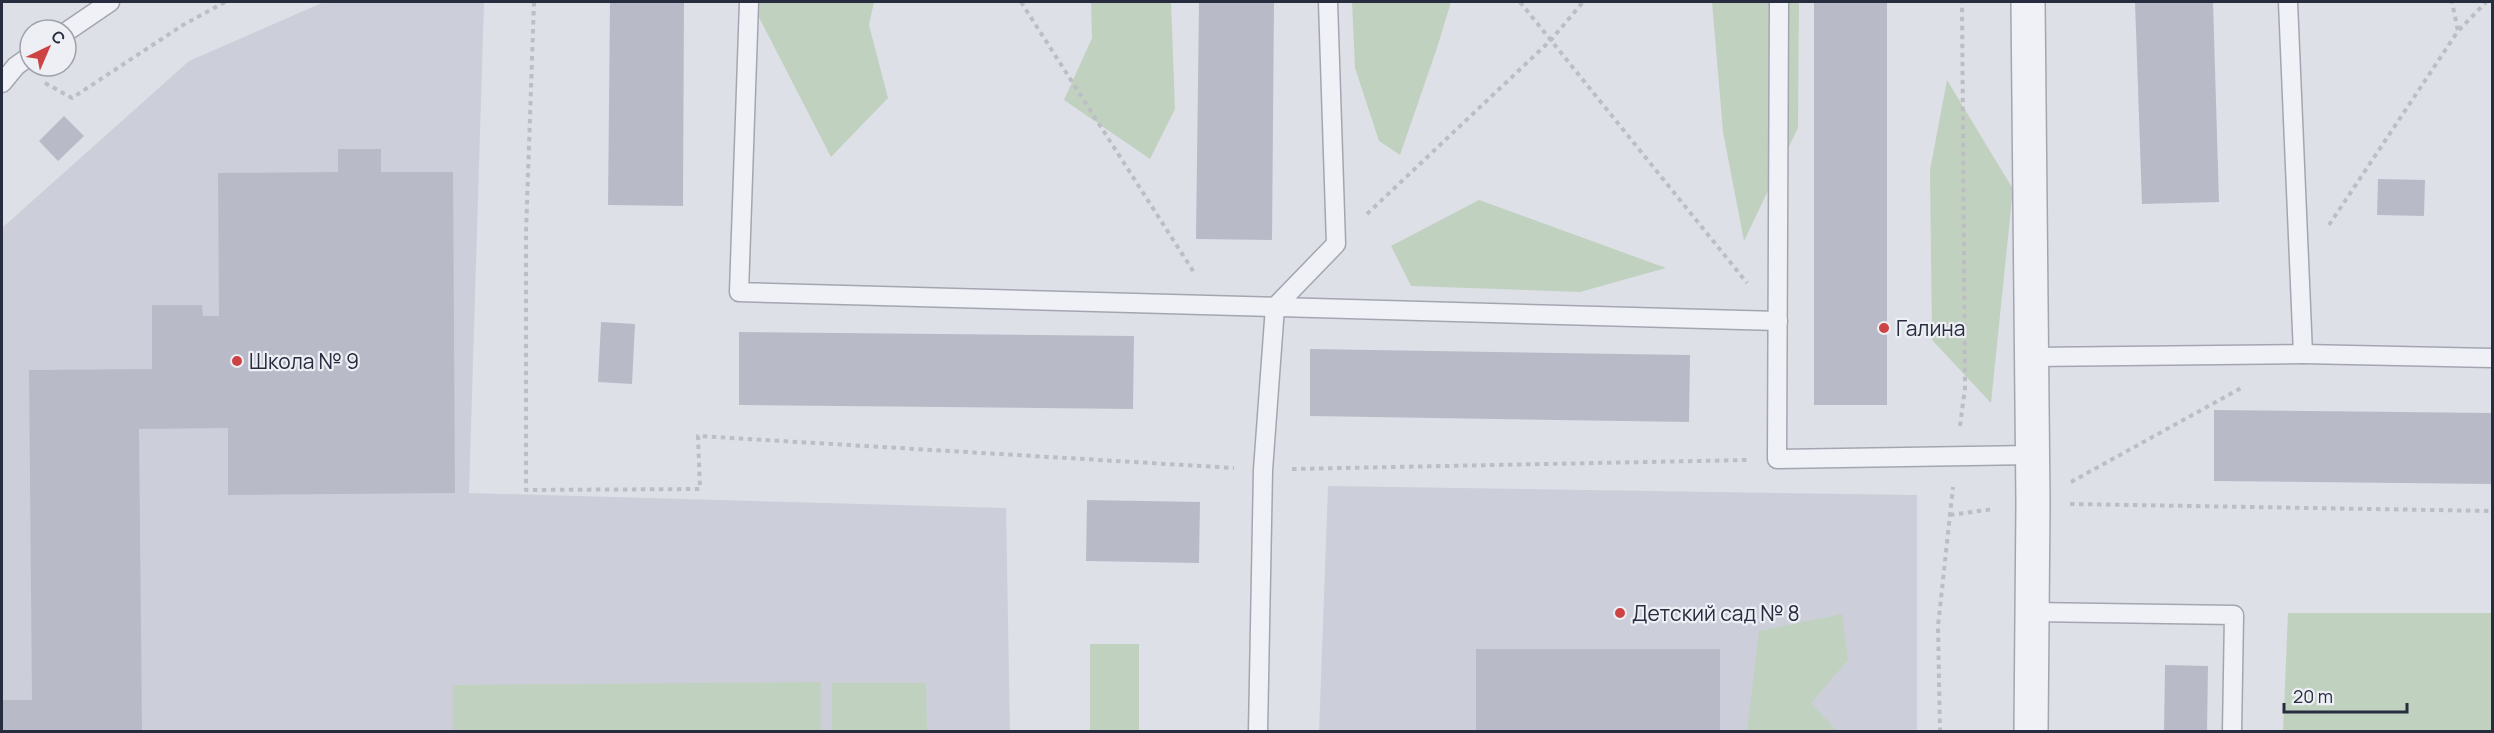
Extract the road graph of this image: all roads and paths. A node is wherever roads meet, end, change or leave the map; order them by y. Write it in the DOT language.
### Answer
graph roads {
  1 [pos="110,2"];
  2 [pos="225,2"];
  3 [pos="534,2"];
  4 [pos="749,2"];
  5 [pos="1021,2"];
  6 [pos="1328,2"];
  7 [pos="1520,2"];
  8 [pos="1583,2"];
  9 [pos="1779,2"];
  10 [pos="1962,2"];
  11 [pos="2028,2"];
  12 [pos="2288,2"];
  13 [pos="2452,2"];
  14 [pos="2486,2"];
  15 [pos="78,24"];
  16 [pos="2458,31"];
  17 [pos="1551,40"];
  18 [pos="18,66"];
  19 [pos="46,78"];
  20 [pos="2,82"];
  21 [pos="1336,244"];
  22 [pos="2300,268"];
  23 [pos="1215,305"];
  24 [pos="1275,307"];
  25 [pos="1778,321"];
  26 [pos="2303,354"];
  27 [pos="2031,357"];
  28 [pos="2493,358"];
  29 [pos="2251,382"];
  30 [pos="2032,455"];
  31 [pos="1957,457"];
  32 [pos="1777,459"];
  33 [pos="1263,470"];
  34 [pos="2033,503"];
  35 [pos="2493,511"];
  36 [pos="1950,515"];
  37 [pos="2032,612"];
  38 [pos="1258,732"];
  39 [pos="1940,732"];
  40 [pos="2031,732"];
  41 [pos="2232,732"];
  1 -- 15 [label="lane"];
  2 -- 19 [label="path"];
  3 -- 33 [label="path"];
  4 -- 23 [label="lane"];
  5 -- 23 [label="path"];
  6 -- 21 [label="lane"];
  7 -- 17 [label="path"];
  8 -- 17 [label="path"];
  9 -- 25 [label="lane"];
  10 -- 31 [label="path"];
  11 -- 27 [label="street"];
  12 -- 22 [label="lane"];
  13 -- 16 [label="path"];
  14 -- 16 [label="path"];
  16 -- 22 [label="path"];
  17 -- 21 [label="path"];
  17 -- 25 [label="path"];
  18 -- 20 [label="lane"];
  21 -- 24 [label="lane"];
  22 -- 26 [label="lane"];
  23 -- 24 [label="lane"];
  24 -- 25 [label="lane"];
  24 -- 33 [label="lane"];
  25 -- 32 [label="lane"];
  26 -- 27 [label="lane"];
  26 -- 28 [label="lane"];
  27 -- 30 [label="street"];
  29 -- 34 [label="path"];
  30 -- 31 [label="lane"];
  30 -- 34 [label="street"];
  31 -- 32 [label="lane"];
  31 -- 36 [label="path"];
  32 -- 33 [label="path"];
  33 -- 38 [label="lane"];
  34 -- 35 [label="path"];
  34 -- 36 [label="path"];
  34 -- 37 [label="street"];
  36 -- 39 [label="path"];
  37 -- 40 [label="street"];
  37 -- 41 [label="lane"];
}
